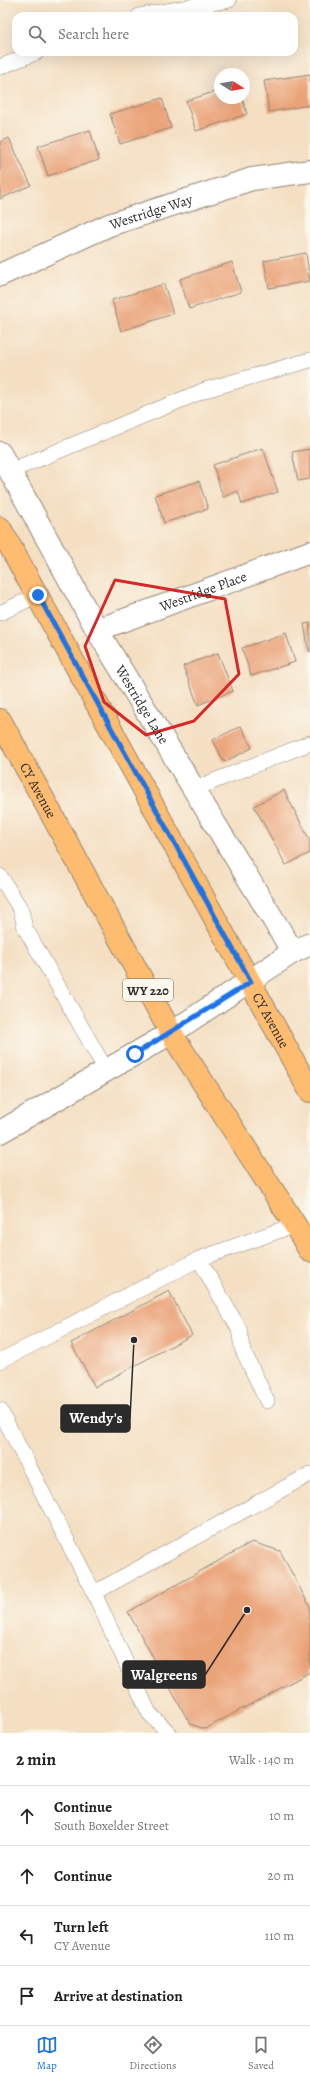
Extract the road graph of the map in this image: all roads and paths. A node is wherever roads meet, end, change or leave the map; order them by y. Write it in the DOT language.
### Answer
graph roads {
  1 [pos="229,0"];
  2 [pos="162,12"];
  3 [pos="26,56"];
  4 [pos="0,66"];
  5 [pos="310,171"];
  6 [pos="0,275"];
  7 [pos="310,360"];
  8 [pos="0,453"];
  9 [pos="10,472"];
  10 [pos="0,528"];
  11 [pos="310,552"];
  12 [pos="38,595"];
  13 [pos="0,613"];
  14 [pos="97,630"];
  15 [pos="0,720"];
  16 [pos="310,743"];
  17 [pos="194,789"];
  18 [pos="0,876"];
  19 [pos="302,948"];
  20 [pos="251,982"];
  21 [pos="171,1033"];
  22 [pos="106,1070"];
  23 [pos="310,1091"];
  24 [pos="0,1132"];
  25 [pos="295,1225"];
  26 [pos="310,1242"];
  27 [pos="310,1251"];
  28 [pos="200,1259"];
  29 [pos="0,1361"];
  30 [pos="267,1401"];
  31 [pos="0,1410"];
  32 [pos="310,1474"];
  33 [pos="94,1593"];
  34 [pos="169,1733"];
  1 -- 2 [label="lane"];
  3 -- 4 [label="lane"];
  5 -- 6 [label="street, Westridge Way"];
  7 -- 9 [label="lane"];
  8 -- 9 [label="street, Westridge Lane"];
  9 -- 14 [label="street, Westridge Lane"];
  10 -- 12 [label="main road, CY Avenue"];
  11 -- 14 [label="street, Westridge Place"];
  12 -- 13 [label="lane"];
  12 -- 20 [label="main road, CY Avenue"];
  14 -- 17 [label="street, Westridge Lane"];
  15 -- 21 [label="main road, CY Avenue / WY 220"];
  16 -- 17 [label="lane"];
  17 -- 19 [label="street, Westridge Lane"];
  18 -- 22 [label="lane"];
  19 -- 20 [label="street"];
  20 -- 21 [label="street"];
  20 -- 23 [label="main road, CY Avenue"];
  21 -- 22 [label="street"];
  21 -- 25 [label="main road, CY Avenue / WY 220"];
  22 -- 24 [label="street"];
  25 -- 26 [label="main road"];
  25 -- 27 [label="main road, CY Avenue / WY 220"];
  25 -- 28 [label="lane"];
  28 -- 29 [label="lane"];
  28 -- 30 [label="lane"];
  31 -- 33 [label="lane"];
  32 -- 33 [label="lane"];
  33 -- 34 [label="lane"];
}
